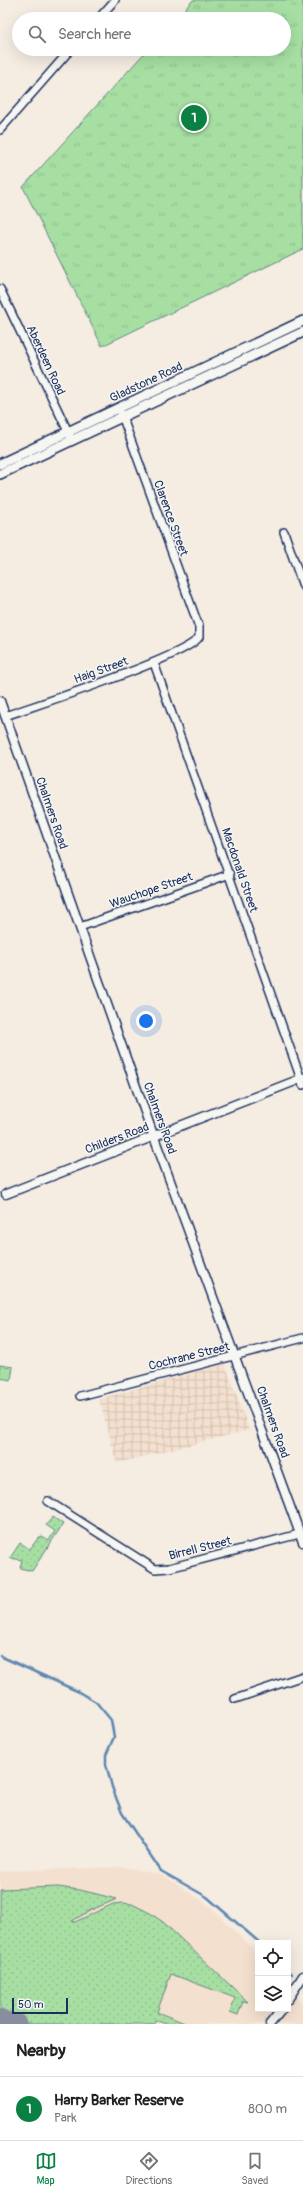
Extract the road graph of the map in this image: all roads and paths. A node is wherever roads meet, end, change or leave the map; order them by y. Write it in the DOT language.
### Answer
graph roads {
  1 [pos="115,0"];
  2 [pos="104,12"];
  3 [pos="65,56"];
  4 [pos="0,130"];
  5 [pos="0,289"];
  6 [pos="303,321"];
  7 [pos="303,332"];
  8 [pos="121,412"];
  9 [pos="70,436"];
  10 [pos="0,464"];
  11 [pos="0,474"];
  12 [pos="284,532"];
  13 [pos="303,586"];
  14 [pos="199,637"];
  15 [pos="154,663"];
  16 [pos="0,701"];
  17 [pos="5,716"];
  18 [pos="230,874"];
  19 [pos="80,927"];
  20 [pos="302,1080"];
  21 [pos="154,1137"];
  22 [pos="6,1194"];
  23 [pos="303,1338"];
  24 [pos="236,1356"];
  25 [pos="80,1396"];
  26 [pos="48,1501"];
  27 [pos="302,1533"];
  28 [pos="303,1542"];
  29 [pos="303,1676"];
  30 [pos="235,1699"];
  31 [pos="303,1976"];
  32 [pos="291,1994"];
  33 [pos="280,2012"];
  34 [pos="270,2024"];
  1 -- 2 [label="street"];
  3 -- 4 [label="street"];
  5 -- 9 [label="street, Aberdeen Road"];
  6 -- 8 [label="main road, Gladstone Road"];
  7 -- 8 [label="main road, Gladstone Road"];
  8 -- 9 [label="main road, Gladstone Road"];
  8 -- 14 [label="street, Clarence Street"];
  9 -- 10 [label="main road, Gladstone Road"];
  9 -- 11 [label="main road, Gladstone Road"];
  12 -- 13 [label="street"];
  14 -- 15 [label="street, Haig Street"];
  15 -- 17 [label="street, Haig Street"];
  15 -- 18 [label="street, Macdonald Street"];
  16 -- 17 [label="street, Chalmers Road"];
  17 -- 19 [label="street, Chalmers Road"];
  18 -- 19 [label="street, Wauchope Street"];
  18 -- 20 [label="street, Macdonald Street"];
  19 -- 21 [label="street, Chalmers Road"];
  20 -- 21 [label="street, Childers Road"];
  21 -- 22 [label="street, Childers Road"];
  21 -- 24 [label="street, Chalmers Road"];
  23 -- 24 [label="street, Cochrane Street"];
  24 -- 25 [label="street, Cochrane Street"];
  24 -- 27 [label="street, Chalmers Road"];
  26 -- 27 [label="street, Birrell Street"];
  27 -- 28 [label="street, Chalmers Road"];
  29 -- 30 [label="street"];
  31 -- 32 [label="street"];
  33 -- 34 [label="street"];
}
